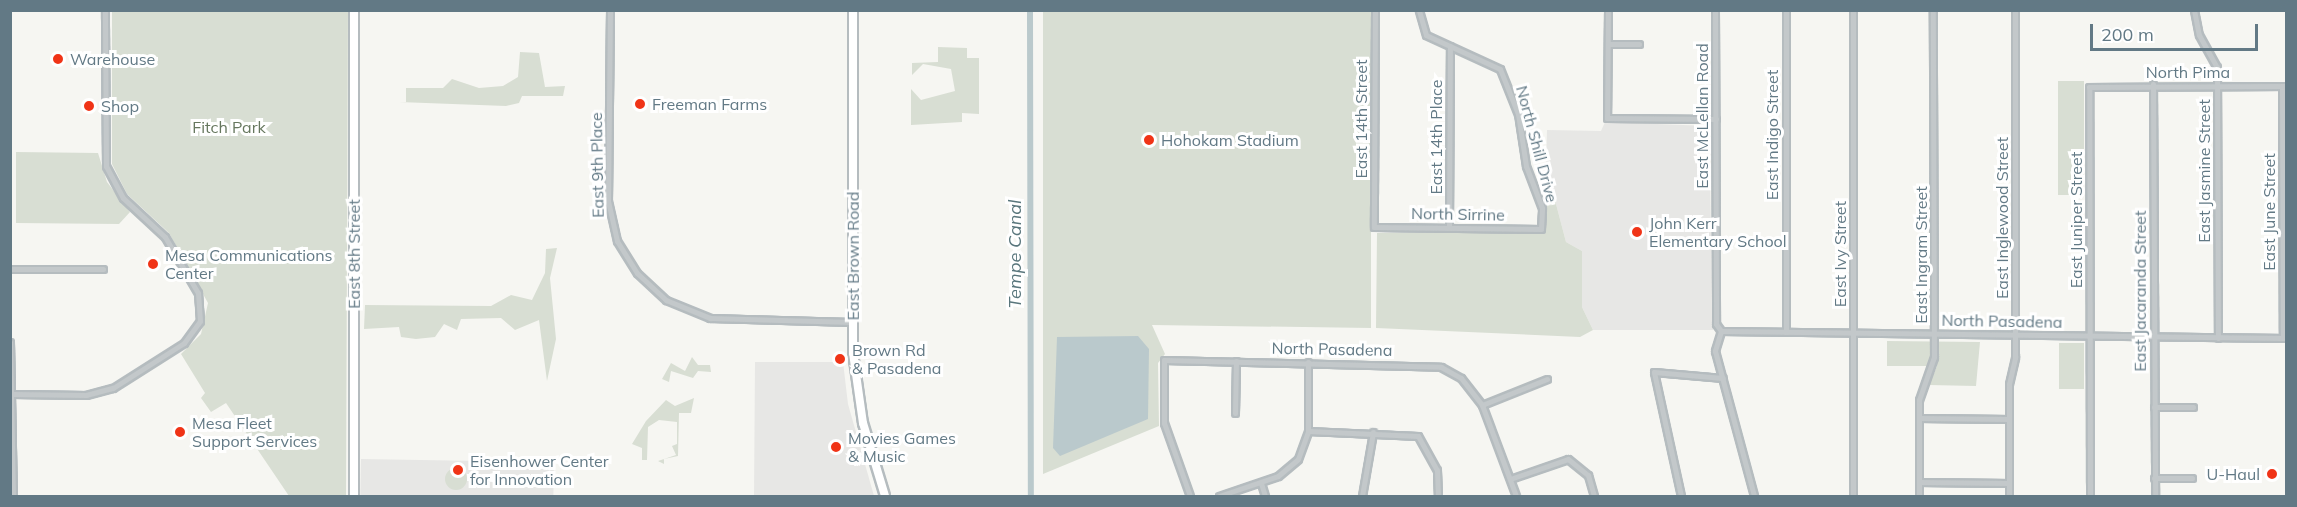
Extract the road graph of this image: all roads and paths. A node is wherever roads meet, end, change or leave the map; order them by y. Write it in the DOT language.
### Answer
graph roads {
  1 [pos="105,10"];
  2 [pos="354,10"];
  3 [pos="610,10"];
  4 [pos="854,10"];
  5 [pos="1375,10"];
  6 [pos="1419,10"];
  7 [pos="1608,10"];
  8 [pos="1715,10"];
  9 [pos="1786,10"];
  10 [pos="1853,10"];
  11 [pos="1933,10"];
  12 [pos="2015,10"];
  13 [pos="2194,10"];
  14 [pos="1608,44"];
  15 [pos="1639,44"];
  16 [pos="1450,46"];
  17 [pos="2153,84"];
  18 [pos="2217,85"];
  19 [pos="2284,86"];
  20 [pos="2089,87"];
  21 [pos="1716,119"];
  22 [pos="1374,227"];
  23 [pos="1449,227"];
  24 [pos="1541,229"];
  25 [pos="10,268"];
  26 [pos="103,269"];
  27 [pos="852,322"];
  28 [pos="1719,330"];
  29 [pos="1786,332"];
  30 [pos="1853,333"];
  31 [pos="1934,334"];
  32 [pos="2015,335"];
  33 [pos="2090,336"];
  34 [pos="2154,337"];
  35 [pos="2218,338"];
  36 [pos="2285,338"];
  37 [pos="10,342"];
  38 [pos="1236,361"];
  39 [pos="1308,362"];
  40 [pos="1723,378"];
  41 [pos="1547,379"];
  42 [pos="14,393"];
  43 [pos="1482,405"];
  44 [pos="2154,406"];
  45 [pos="2193,407"];
  46 [pos="1235,413"];
  47 [pos="1919,418"];
  48 [pos="2009,419"];
  49 [pos="1308,431"];
  50 [pos="1373,432"];
  51 [pos="1513,478"];
  52 [pos="2154,478"];
  53 [pos="2192,478"];
  54 [pos="1919,482"];
  55 [pos="1261,483"];
  56 [pos="2009,483"];
  57 [pos="13,496"];
  58 [pos="354,496"];
  59 [pos="885,496"];
  60 [pos="1190,496"];
  61 [pos="1219,496"];
  62 [pos="1265,496"];
  63 [pos="1362,496"];
  64 [pos="1438,496"];
  65 [pos="1516,496"];
  66 [pos="1594,496"];
  67 [pos="1681,496"];
  68 [pos="1754,496"];
  69 [pos="1853,496"];
  70 [pos="1919,496"];
  71 [pos="2009,496"];
  72 [pos="2090,496"];
  73 [pos="2155,496"];
  1 -- 42 [label="street"];
  2 -- 58 [label="main road, East 8th Street"];
  3 -- 27 [label="street, East 9th Place"];
  4 -- 27 [label="main road, East Brown Road"];
  5 -- 22 [label="street, East 14th Street"];
  6 -- 16 [label="street, North Shill Drive"];
  7 -- 14 [label="street"];
  8 -- 21 [label="street, East McLellan Road"];
  9 -- 29 [label="street, East Indigo Street"];
  10 -- 30 [label="street, East Ivy Street"];
  11 -- 31 [label="street, East Ingram Street"];
  12 -- 32 [label="street, East Inglewood Street"];
  13 -- 18 [label="street, East Jasmine Street"];
  14 -- 15 [label="street"];
  14 -- 21 [label="street"];
  16 -- 23 [label="street, East 14th Place"];
  16 -- 24 [label="street, North Shill Drive"];
  17 -- 18 [label="street, North Pima"];
  17 -- 20 [label="street, North Pima"];
  17 -- 34 [label="street, East Jacaranda Street"];
  18 -- 19 [label="street, North Pima"];
  18 -- 35 [label="street, East Jasmine Street"];
  19 -- 36 [label="street, East June Street"];
  20 -- 33 [label="street, East Juniper Street"];
  21 -- 28 [label="street, East McLellan Road"];
  22 -- 23 [label="street, North Sirrine"];
  23 -- 24 [label="street, North Sirrine"];
  25 -- 26 [label="street"];
  27 -- 59 [label="main road, East Brown Road"];
  28 -- 29 [label="street, North Pasadena"];
  28 -- 40 [label="street, East McLellan Road"];
  29 -- 30 [label="street, North Pasadena"];
  30 -- 31 [label="street, North Pasadena"];
  30 -- 69 [label="street, East Ivy Street"];
  31 -- 32 [label="street, North Pasadena"];
  31 -- 47 [label="street, East Ingram Street"];
  32 -- 33 [label="street, North Pasadena"];
  32 -- 48 [label="street, East Inglewood Street"];
  33 -- 34 [label="street, North Pasadena"];
  33 -- 72 [label="street, East Juniper Street"];
  34 -- 35 [label="street, North Pasadena"];
  34 -- 44 [label="street, East Jacaranda Street"];
  35 -- 36 [label="street, North Pasadena"];
  37 -- 42 [label="street"];
  38 -- 39 [label="street, North Pasadena"];
  38 -- 46 [label="street"];
  38 -- 60 [label="street, North Pasadena"];
  39 -- 43 [label="street, North Pasadena"];
  39 -- 49 [label="street"];
  40 -- 67 [label="street"];
  40 -- 68 [label="street, East McLellan Road"];
  41 -- 43 [label="street"];
  42 -- 57 [label="street"];
  43 -- 51 [label="street, North Pasadena"];
  44 -- 45 [label="street"];
  44 -- 52 [label="street, East Jacaranda Street"];
  47 -- 48 [label="street"];
  47 -- 54 [label="street, East Ingram Street"];
  48 -- 56 [label="street, East Inglewood Street"];
  49 -- 50 [label="street"];
  49 -- 55 [label="street"];
  50 -- 63 [label="street"];
  50 -- 64 [label="street"];
  51 -- 65 [label="street, North Pasadena"];
  51 -- 66 [label="street"];
  52 -- 53 [label="street"];
  52 -- 73 [label="street, East Jacaranda Street"];
  54 -- 56 [label="street"];
  54 -- 70 [label="street, East Ingram Street"];
  55 -- 61 [label="street"];
  55 -- 62 [label="street"];
  56 -- 71 [label="street, East Inglewood Street"];
}
